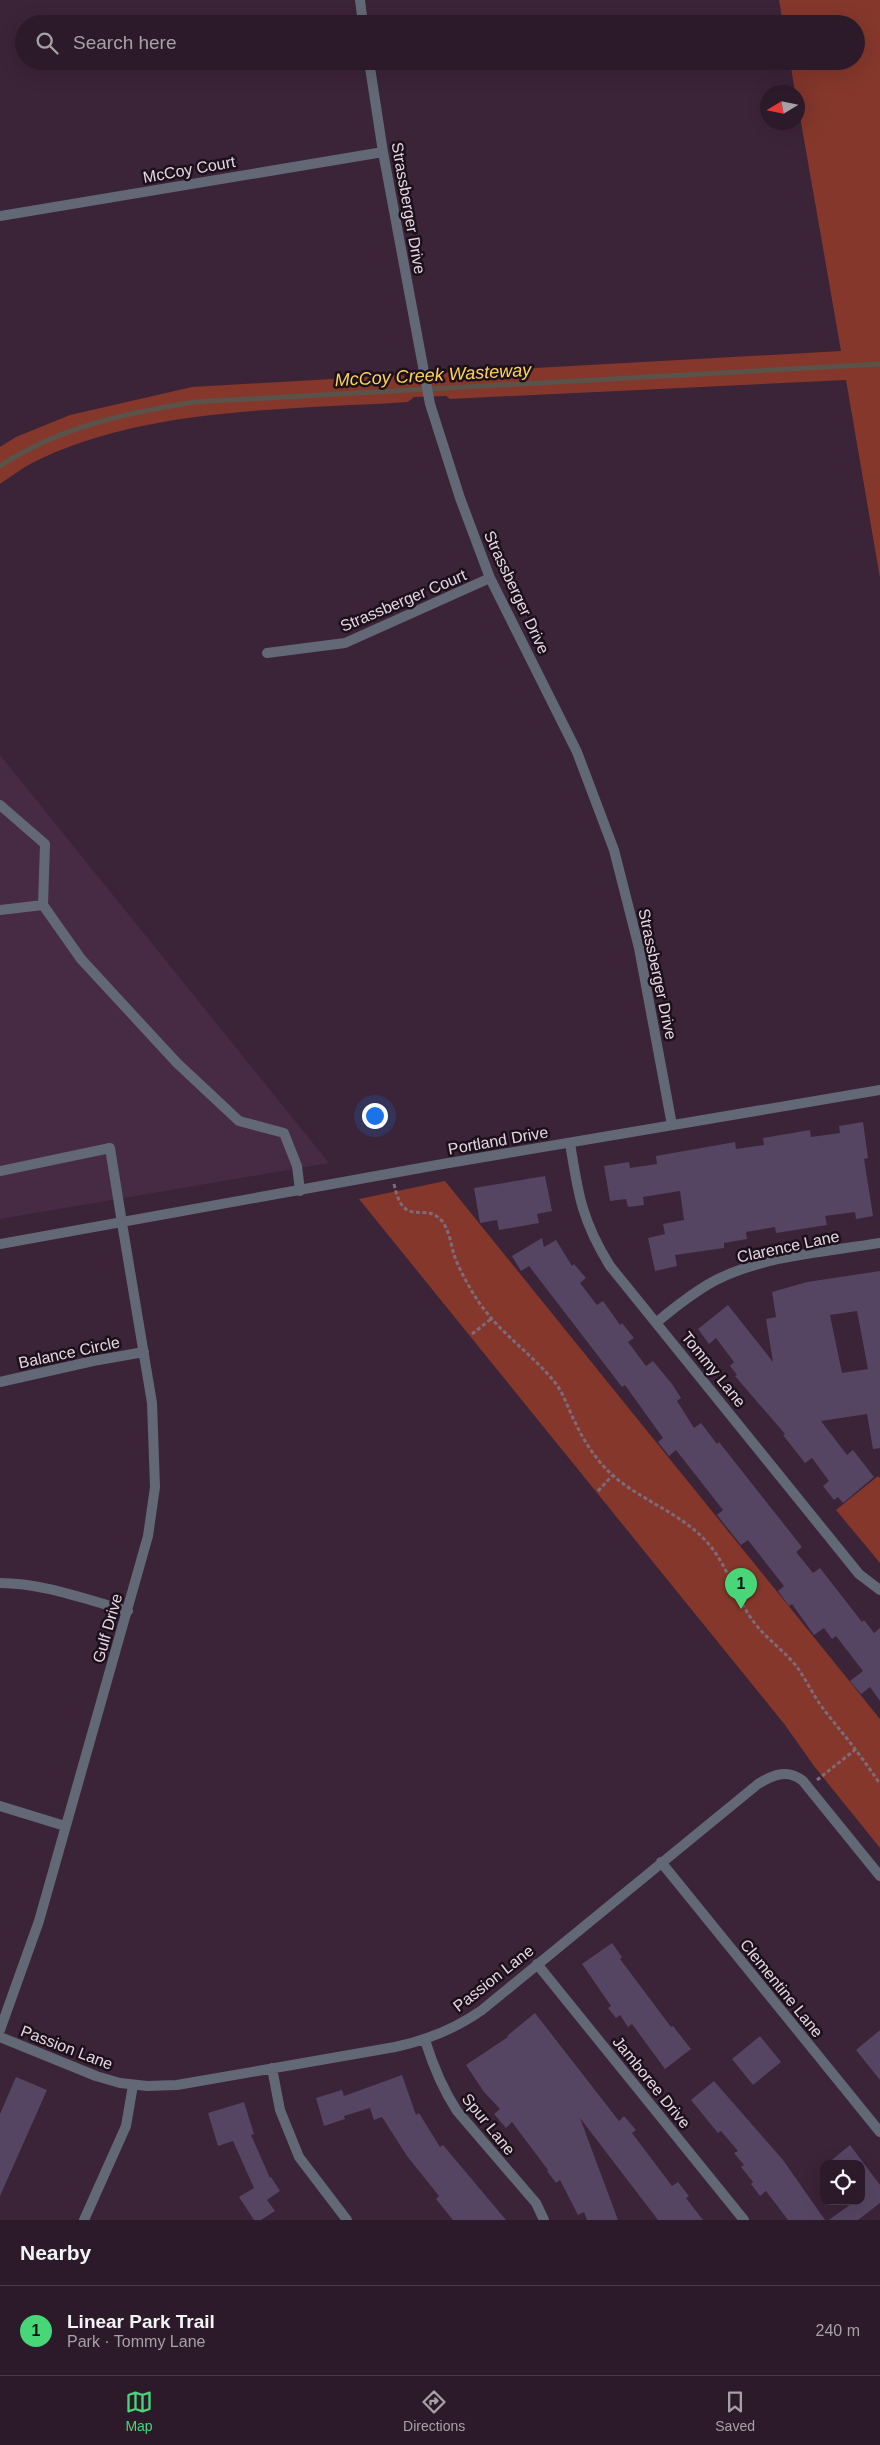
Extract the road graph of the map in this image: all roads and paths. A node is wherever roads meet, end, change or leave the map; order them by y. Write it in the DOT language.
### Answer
graph roads {
  1 [pos="360,0"];
  2 [pos="362,15"];
  3 [pos="370,70"];
  4 [pos="383,152"];
  5 [pos="0,216"];
  6 [pos="490,578"];
  7 [pos="267,653"];
  8 [pos="0,805"];
  9 [pos="43,905"];
  10 [pos="0,910"];
  11 [pos="880,1090"];
  12 [pos="672,1125"];
  13 [pos="570,1143"];
  14 [pos="0,1171"];
  15 [pos="392,1174"];
  16 [pos="300,1191"];
  17 [pos="122,1223"];
  18 [pos="0,1244"];
  19 [pos="880,1244"];
  20 [pos="491,1320"];
  21 [pos="656,1322"];
  22 [pos="472,1334"];
  23 [pos="144,1352"];
  24 [pos="0,1382"];
  25 [pos="612,1476"];
  26 [pos="598,1491"];
  27 [pos="0,1584"];
  28 [pos="880,1590"];
  29 [pos="128,1611"];
  30 [pos="856,1749"];
  31 [pos="880,1784"];
  32 [pos="808,1787"];
  33 [pos="0,1806"];
  34 [pos="65,1826"];
  35 [pos="661,1862"];
  36 [pos="880,1876"];
  37 [pos="537,1964"];
  38 [pos="0,2030"];
  39 [pos="0,2037"];
  40 [pos="425,2040"];
  41 [pos="272,2068"];
  42 [pos="133,2084"];
  43 [pos="880,2132"];
  44 [pos="84,2220"];
  45 [pos="347,2220"];
  46 [pos="544,2220"];
  47 [pos="744,2220"];
  1 -- 2 [label="street"];
  3 -- 4 [label="street, Strassberger Drive"];
  4 -- 5 [label="street, McCoy Court"];
  4 -- 6 [label="street, Strassberger Drive"];
  6 -- 7 [label="street, Strassberger Court"];
  6 -- 12 [label="street, Strassberger Drive"];
  8 -- 9 [label="street"];
  9 -- 10 [label="street"];
  9 -- 16 [label="street"];
  11 -- 12 [label="street, Portland Drive"];
  12 -- 13 [label="street, Portland Drive"];
  13 -- 15 [label="street, Portland Drive"];
  13 -- 21 [label="street, Tommy Lane"];
  14 -- 17 [label="street, Gulf Drive"];
  15 -- 16 [label="street, Portland Drive"];
  15 -- 20 [label="path"];
  16 -- 17 [label="street, Portland Drive"];
  17 -- 18 [label="street, Portland Drive"];
  17 -- 23 [label="street, Gulf Drive"];
  19 -- 21 [label="street, Clarence Lane"];
  20 -- 22 [label="path"];
  20 -- 25 [label="path"];
  21 -- 28 [label="street, Tommy Lane"];
  23 -- 24 [label="street, Balance Circle"];
  23 -- 29 [label="street, Gulf Drive"];
  25 -- 26 [label="path"];
  25 -- 30 [label="path"];
  27 -- 29 [label="street"];
  29 -- 34 [label="street, Gulf Drive"];
  30 -- 31 [label="path"];
  30 -- 32 [label="path"];
  32 -- 35 [label="street, Passion Lane"];
  32 -- 36 [label="street, Passion Lane"];
  33 -- 34 [label="street"];
  34 -- 38 [label="street, Gulf Drive"];
  35 -- 37 [label="street, Passion Lane"];
  35 -- 43 [label="street, Clementine Lane"];
  37 -- 40 [label="street, Passion Lane"];
  37 -- 47 [label="street, Jamboree Drive"];
  39 -- 42 [label="street, Passion Lane"];
  40 -- 41 [label="street, Passion Lane"];
  40 -- 46 [label="street, Spur Lane"];
  41 -- 42 [label="street, Passion Lane"];
  41 -- 45 [label="street"];
  42 -- 44 [label="street"];
}
